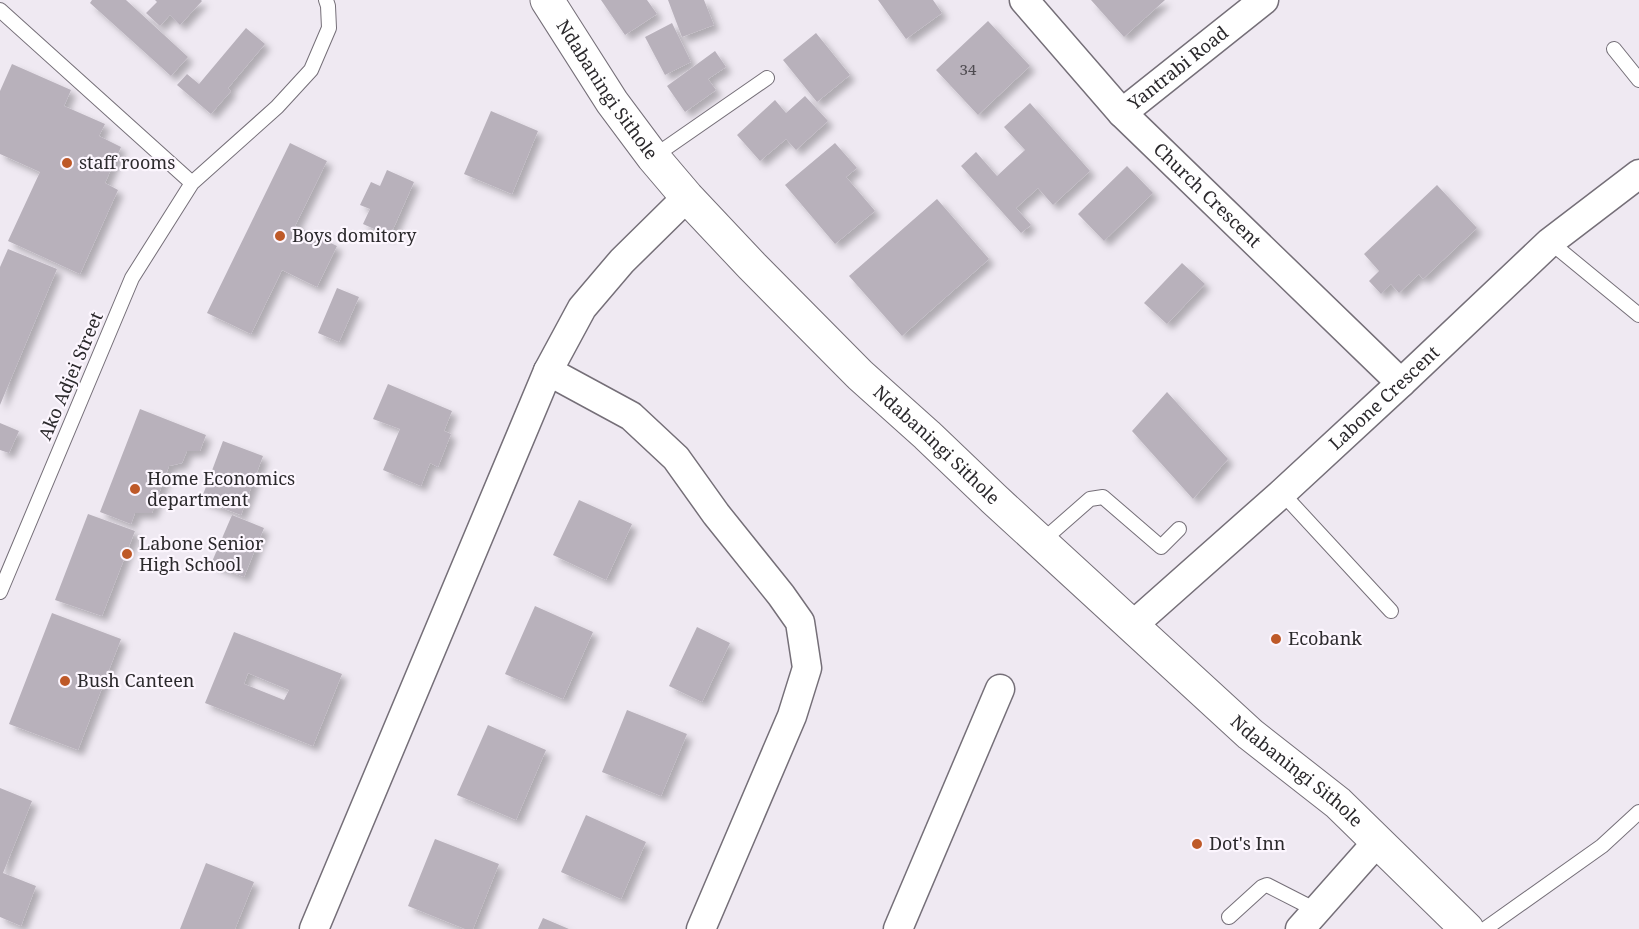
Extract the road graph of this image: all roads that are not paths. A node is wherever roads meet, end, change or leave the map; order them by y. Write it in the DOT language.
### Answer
graph roads {
  1 [pos="326,0"];
  2 [pos="547,0"];
  3 [pos="1024,0"];
  4 [pos="1264,0"];
  5 [pos="0,10"];
  6 [pos="1614,49"];
  7 [pos="767,78"];
  8 [pos="1639,80"];
  9 [pos="1122,113"];
  10 [pos="653,157"];
  11 [pos="1639,174"];
  12 [pos="192,183"];
  13 [pos="687,197"];
  14 [pos="1550,242"];
  15 [pos="1639,315"];
  16 [pos="548,371"];
  17 [pos="1401,383"];
  18 [pos="1282,493"];
  19 [pos="1179,530"];
  20 [pos="1041,542"];
  21 [pos="0,592"];
  22 [pos="1391,611"];
  23 [pos="1132,626"];
  24 [pos="1000,689"];
  25 [pos="1639,812"];
  26 [pos="1378,841"];
  27 [pos="1229,917"];
  28 [pos="1308,920"];
  29 [pos="314,929"];
  30 [pos="701,929"];
  31 [pos="897,929"];
  32 [pos="1467,929"];
  33 [pos="1485,929"];
  1 -- 12 [label="lane, Ako Adjei Street"];
  2 -- 10 [label="street, Ndabaningi Sithole"];
  3 -- 9 [label="street, Church Crescent"];
  4 -- 9 [label="street, Yantrabi Road"];
  5 -- 12 [label="lane"];
  6 -- 8 [label="lane"];
  7 -- 10 [label="lane"];
  9 -- 17 [label="street, Church Crescent"];
  10 -- 13 [label="street, Ndabaningi Sithole"];
  11 -- 14 [label="street, Labone Crescent"];
  12 -- 21 [label="lane, Ako Adjei Street"];
  13 -- 16 [label="street"];
  13 -- 20 [label="street, Ndabaningi Sithole"];
  14 -- 15 [label="lane"];
  14 -- 17 [label="street, Labone Crescent"];
  16 -- 29 [label="street"];
  16 -- 30 [label="street"];
  17 -- 18 [label="street, Labone Crescent"];
  18 -- 22 [label="lane"];
  18 -- 23 [label="street, Labone Crescent"];
  19 -- 20 [label="lane"];
  20 -- 23 [label="street, Ndabaningi Sithole"];
  23 -- 26 [label="street, Ndabaningi Sithole"];
  24 -- 31 [label="street"];
  25 -- 33 [label="lane"];
  26 -- 28 [label="street"];
  26 -- 32 [label="street, Ndabaningi Sithole"];
  27 -- 28 [label="lane"];
}
